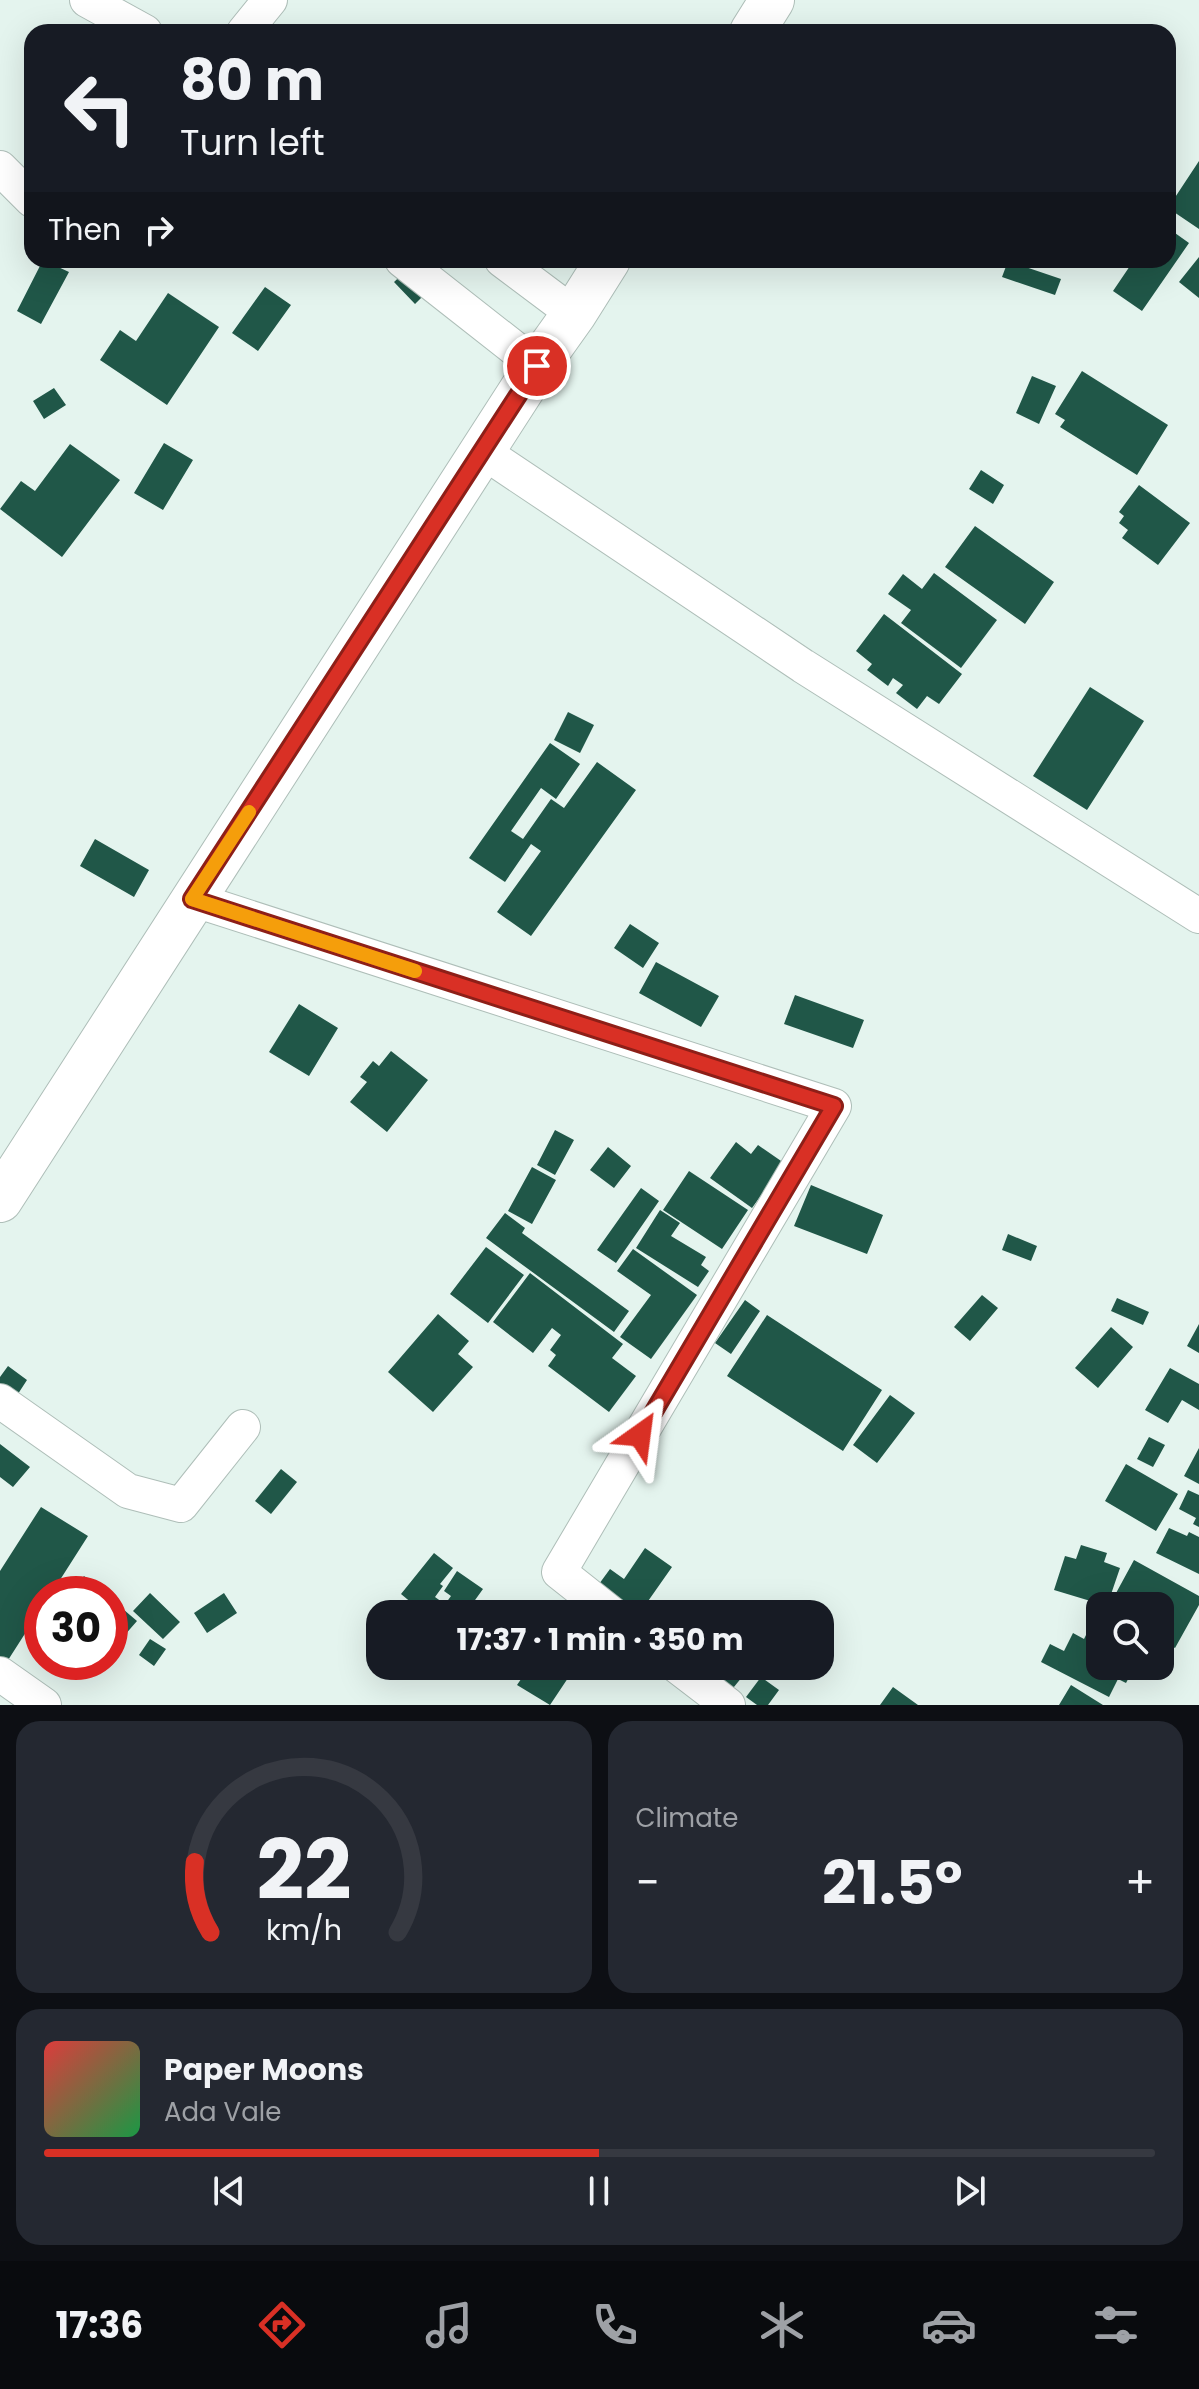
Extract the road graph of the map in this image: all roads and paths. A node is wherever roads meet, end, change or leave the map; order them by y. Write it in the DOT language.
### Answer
graph roads {
  1 [pos="87,0"];
  2 [pos="270,0"];
  3 [pos="772,0"];
  4 [pos="130,24"];
  5 [pos="250,24"];
  6 [pos="757,24"];
  7 [pos="0,168"];
  8 [pos="24,192"];
  9 [pos="412,268"];
  10 [pos="513,268"];
  11 [pos="603,268"];
  12 [pos="574,314"];
  13 [pos="537,366"];
  14 [pos="482,451"];
  15 [pos="192,899"];
  16 [pos="1199,916"];
  17 [pos="0,1200"];
  18 [pos="0,1401"];
  19 [pos="243,1427"];
  20 [pos="594,1600"];
  21 [pos="0,1674"];
  22 [pos="695,1680"];
  23 [pos="44,1705"];
  24 [pos="728,1705"];
  1 -- 4 [label="street"];
  2 -- 5 [label="street"];
  3 -- 6 [label="highway"];
  7 -- 8 [label="street"];
  9 -- 13 [label="street"];
  10 -- 12 [label="street"];
  11 -- 12 [label="highway"];
  12 -- 13 [label="highway"];
  13 -- 14 [label="highway"];
  14 -- 15 [label="highway"];
  14 -- 16 [label="street"];
  15 -- 17 [label="highway"];
  15 -- 20 [label="street"];
  18 -- 19 [label="street"];
  21 -- 23 [label="street"];
  22 -- 24 [label="street"];
}
